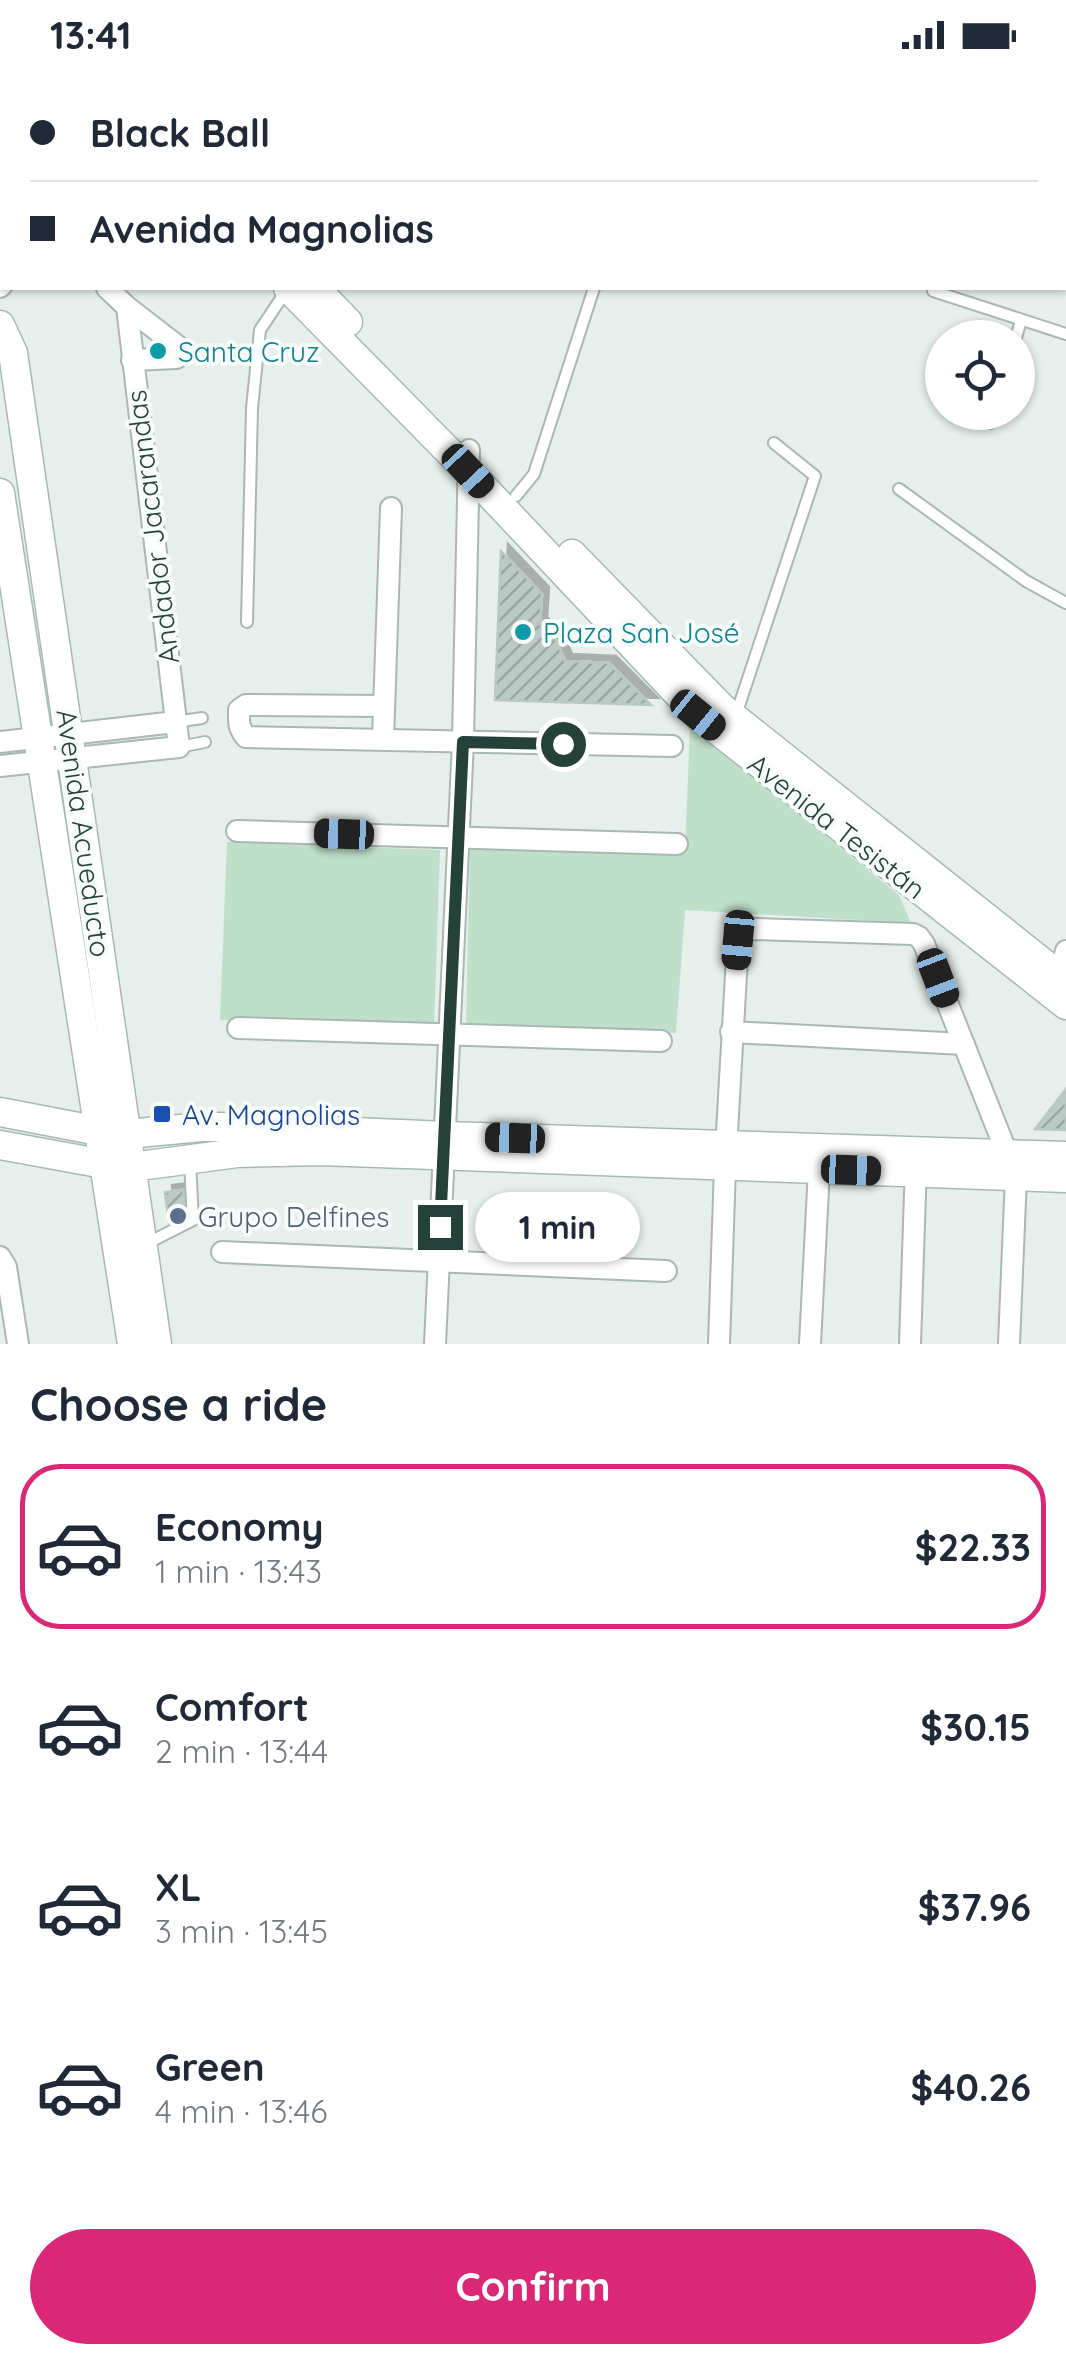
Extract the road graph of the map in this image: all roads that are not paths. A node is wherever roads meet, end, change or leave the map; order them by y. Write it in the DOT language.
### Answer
graph roads {
  1 [pos="109,290"];
  2 [pos="287,290"];
  3 [pos="290,290"];
  4 [pos="317,290"];
  5 [pos="593,290"];
  6 [pos="933,290"];
  7 [pos="127,307"];
  8 [pos="1021,320"];
  9 [pos="1035,324"];
  10 [pos="0,325"];
  11 [pos="1066,334"];
  12 [pos="132,360"];
  13 [pos="774,443"];
  14 [pos="469,461"];
  15 [pos="899,489"];
  16 [pos="0,493"];
  17 [pos="516,496"];
  18 [pos="391,508"];
  19 [pos="1066,603"];
  20 [pos="246,622"];
  21 [pos="384,706"];
  22 [pos="202,718"];
  23 [pos="734,718"];
  24 [pos="175,722"];
  25 [pos="383,739"];
  26 [pos="0,742"];
  27 [pos="205,742"];
  28 [pos="463,742"];
  29 [pos="179,746"];
  30 [pos="672,746"];
  31 [pos="72,747"];
  32 [pos="40,749"];
  33 [pos="0,766"];
  34 [pos="842,816"];
  35 [pos="238,831"];
  36 [pos="458,838"];
  37 [pos="677,844"];
  38 [pos="1062,981"];
  39 [pos="238,1028"];
  40 [pos="731,1032"];
  41 [pos="449,1036"];
  42 [pos="661,1041"];
  43 [pos="964,1044"];
  44 [pos="0,1112"];
  45 [pos="202,1127"];
  46 [pos="99,1131"];
  47 [pos="128,1134"];
  48 [pos="321,1141"];
  49 [pos="0,1145"];
  50 [pos="444,1146"];
  51 [pos="725,1155"];
  52 [pos="1066,1156"];
  53 [pos="197,1158"];
  54 [pos="916,1162"];
  55 [pos="118,1165"];
  56 [pos="1011,1165"];
  57 [pos="819,1169"];
  58 [pos="1066,1178"];
  59 [pos="143,1246"];
  60 [pos="222,1252"];
  61 [pos="3,1262"];
  62 [pos="439,1262"];
  63 [pos="666,1271"];
  64 [pos="18,1344"];
  65 [pos="132,1344"];
  66 [pos="158,1344"];
  67 [pos="435,1344"];
  68 [pos="720,1344"];
  69 [pos="810,1344"];
  70 [pos="910,1344"];
  71 [pos="1009,1344"];
  1 -- 7 [label="street"];
  2 -- 20 [label="lane"];
  3 -- 14 [label="street, Avenida Tesistán"];
  4 -- 14 [label="street, Avenida Tesistán"];
  5 -- 17 [label="lane"];
  6 -- 8 [label="lane"];
  7 -- 12 [label="street, Andador Jacarandas"];
  7 -- 12 [label="street"];
  9 -- 11 [label="lane"];
  10 -- 31 [label="street, Avenida Acueducto"];
  12 -- 24 [label="street, Andador Jacarandas"];
  13 -- 23 [label="lane"];
  14 -- 17 [label="street, Avenida Tesistán"];
  14 -- 28 [label="street"];
  14 -- 34 [label="street, Avenida Tesistán"];
  15 -- 19 [label="lane"];
  16 -- 32 [label="street, Avenida Acueducto"];
  17 -- 23 [label="street, Avenida Tesistán"];
  18 -- 21 [label="street"];
  21 -- 25 [label="street"];
  21 -- 25 [label="street"];
  22 -- 24 [label="lane"];
  23 -- 34 [label="street, Avenida Tesistán"];
  24 -- 29 [label="street, Andador Jacarandas"];
  24 -- 31 [label="street"];
  25 -- 28 [label="street"];
  26 -- 32 [label="street"];
  27 -- 29 [label="lane"];
  28 -- 30 [label="street"];
  28 -- 36 [label="street"];
  29 -- 31 [label="street"];
  31 -- 32 [label="street"];
  31 -- 47 [label="street, Avenida Acueducto"];
  32 -- 33 [label="street"];
  32 -- 46 [label="street, Avenida Acueducto"];
  34 -- 38 [label="street, Avenida Tesistán"];
  35 -- 36 [label="street"];
  36 -- 37 [label="street"];
  36 -- 41 [label="street"];
  39 -- 41 [label="street"];
  40 -- 43 [label="street"];
  40 -- 43 [label="street"];
  40 -- 51 [label="street"];
  41 -- 42 [label="street"];
  41 -- 50 [label="street"];
  43 -- 56 [label="street"];
  44 -- 46 [label="street"];
  45 -- 47 [label="street"];
  45 -- 48 [label="street"];
  45 -- 53 [label="street"];
  46 -- 47 [label="street"];
  46 -- 55 [label="street, Avenida Acueducto"];
  47 -- 55 [label="street, Avenida Acueducto"];
  48 -- 50 [label="street"];
  48 -- 53 [label="street"];
  49 -- 55 [label="street"];
  50 -- 51 [label="street"];
  50 -- 62 [label="street"];
  51 -- 54 [label="street"];
  51 -- 57 [label="street"];
  51 -- 68 [label="street"];
  52 -- 56 [label="street"];
  53 -- 55 [label="street"];
  53 -- 59 [label="lane"];
  54 -- 56 [label="street"];
  54 -- 57 [label="street"];
  54 -- 70 [label="street"];
  55 -- 59 [label="street, Avenida Acueducto"];
  55 -- 65 [label="street, Avenida Acueducto"];
  56 -- 58 [label="street"];
  56 -- 71 [label="street"];
  57 -- 69 [label="street"];
  59 -- 66 [label="street, Avenida Acueducto"];
  60 -- 62 [label="street"];
  61 -- 64 [label="street"];
  62 -- 63 [label="street"];
  62 -- 67 [label="street"];
}
